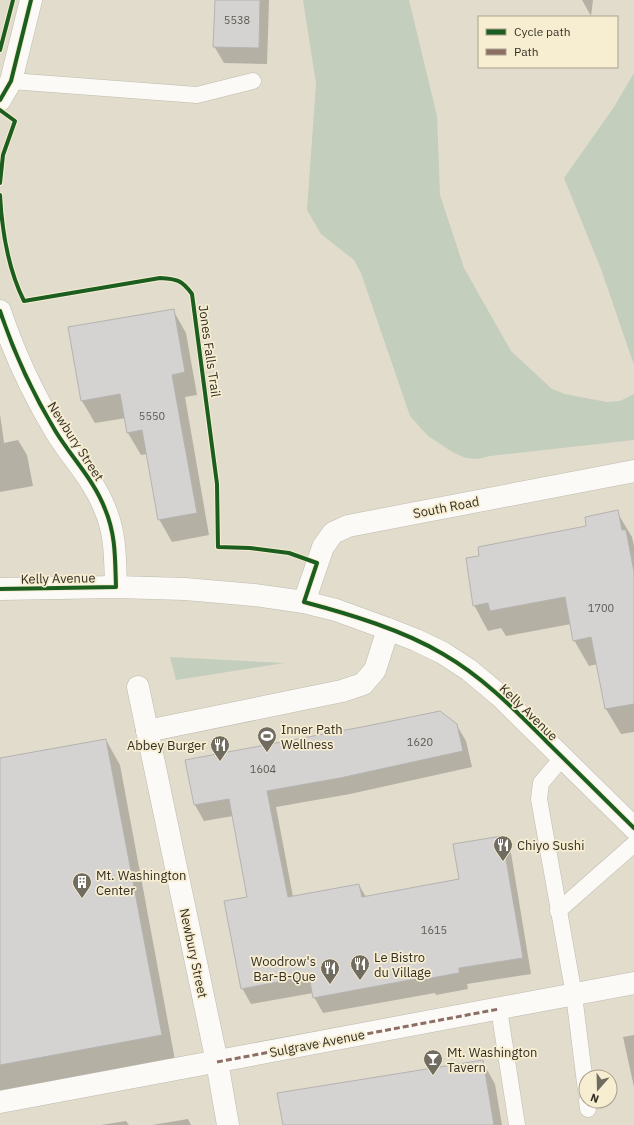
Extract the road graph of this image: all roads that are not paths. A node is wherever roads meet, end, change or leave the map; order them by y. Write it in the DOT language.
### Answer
graph roads {
  1 [pos="31,0"];
  2 [pos="10,81"];
  3 [pos="253,81"];
  4 [pos="0,100"];
  5 [pos="0,311"];
  6 [pos="634,471"];
  7 [pos="116,587"];
  8 [pos="0,589"];
  9 [pos="304,602"];
  10 [pos="388,629"];
  11 [pos="138,687"];
  12 [pos="147,731"];
  13 [pos="562,758"];
  14 [pos="634,828"];
  15 [pos="634,844"];
  16 [pos="558,911"];
  17 [pos="634,983"];
  18 [pos="574,995"];
  19 [pos="499,1009"];
  20 [pos="217,1062"];
  21 [pos="583,1069"];
  22 [pos="0,1102"];
  23 [pos="228,1125"];
  24 [pos="517,1125"];
  1 -- 2 [label="street"];
  2 -- 3 [label="lane"];
  2 -- 4 [label="street"];
  5 -- 7 [label="street, Newbury Street"];
  6 -- 9 [label="street, South Road"];
  7 -- 8 [label="street, Kelly Avenue"];
  7 -- 9 [label="street, Kelly Avenue"];
  9 -- 10 [label="street, Kelly Avenue"];
  10 -- 12 [label="street"];
  10 -- 13 [label="street, Kelly Avenue"];
  11 -- 12 [label="street, Newbury Street"];
  12 -- 20 [label="street, Newbury Street"];
  13 -- 14 [label="street, Kelly Avenue"];
  13 -- 16 [label="lane"];
  15 -- 16 [label="lane"];
  16 -- 18 [label="lane"];
  17 -- 18 [label="street, Sulgrave Avenue"];
  18 -- 19 [label="street, Sulgrave Avenue"];
  18 -- 21 [label="lane"];
  19 -- 20 [label="street, Sulgrave Avenue"];
  19 -- 24 [label="lane"];
  20 -- 22 [label="street, Sulgrave Avenue"];
  20 -- 23 [label="street, Newbury Street"];
}
